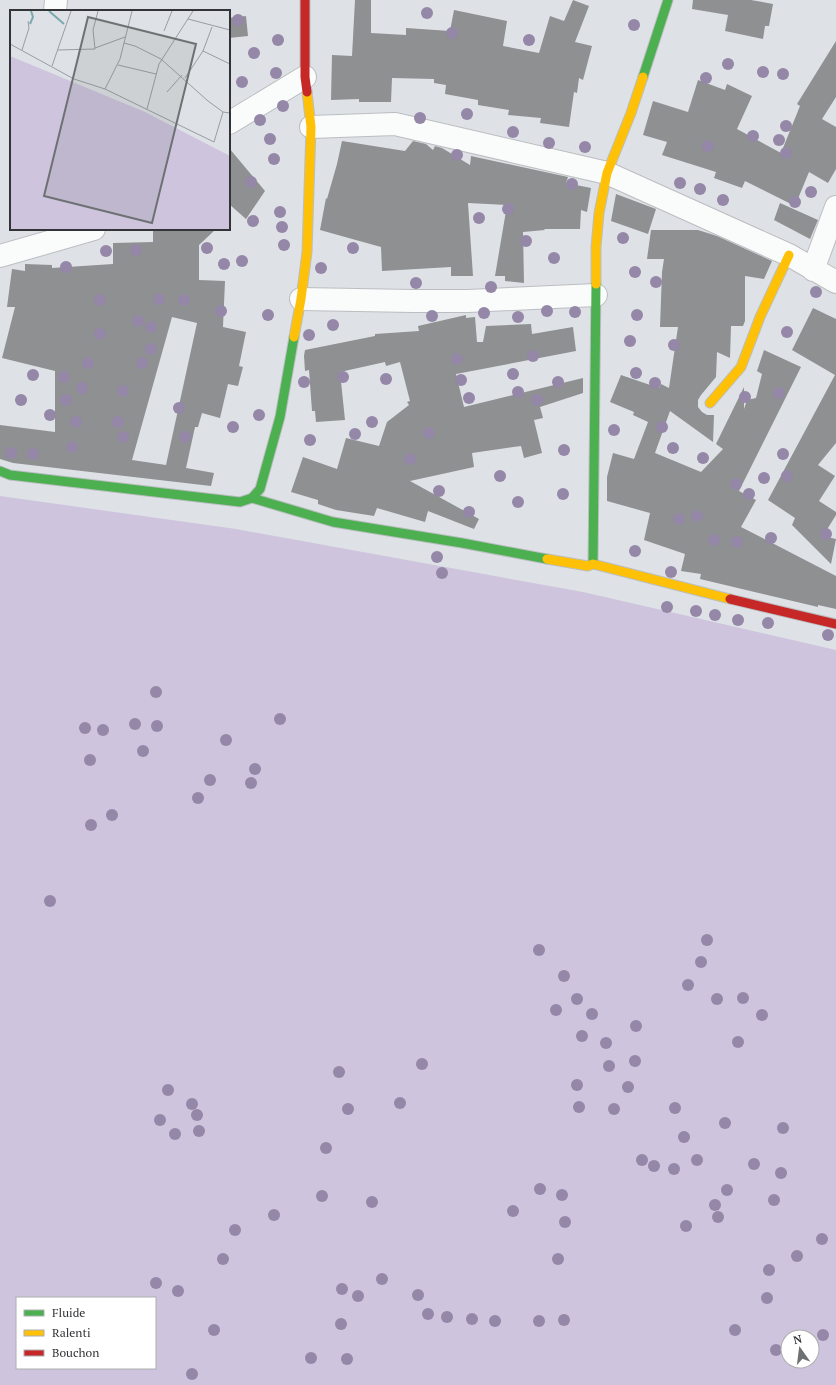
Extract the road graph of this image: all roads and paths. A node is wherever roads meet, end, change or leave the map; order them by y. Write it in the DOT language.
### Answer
graph roads {
  1 [pos="56,0"];
  2 [pos="305,0"];
  3 [pos="668,0"];
  4 [pos="55,10"];
  5 [pos="305,77"];
  6 [pos="230,122"];
  7 [pos="311,127"];
  8 [pos="608,173"];
  9 [pos="836,207"];
  10 [pos="91,230"];
  11 [pos="789,255"];
  12 [pos="0,256"];
  13 [pos="813,270"];
  14 [pos="836,282"];
  15 [pos="596,295"];
  16 [pos="301,299"];
  17 [pos="710,403"];
  18 [pos="0,472"];
  19 [pos="252,498"];
  20 [pos="593,564"];
  21 [pos="836,624"];
  1 -- 4 [label="street"];
  2 -- 5 [label="street"];
  3 -- 8 [label="street"];
  5 -- 6 [label="street"];
  5 -- 7 [label="street"];
  7 -- 8 [label="street"];
  7 -- 16 [label="street"];
  8 -- 11 [label="street"];
  8 -- 15 [label="street"];
  9 -- 13 [label="street"];
  10 -- 12 [label="street"];
  11 -- 13 [label="street"];
  11 -- 17 [label="street"];
  13 -- 14 [label="street"];
  15 -- 16 [label="street"];
  15 -- 20 [label="street"];
  16 -- 19 [label="street"];
  18 -- 19 [label="street"];
  19 -- 20 [label="street"];
  20 -- 21 [label="street"];
}
